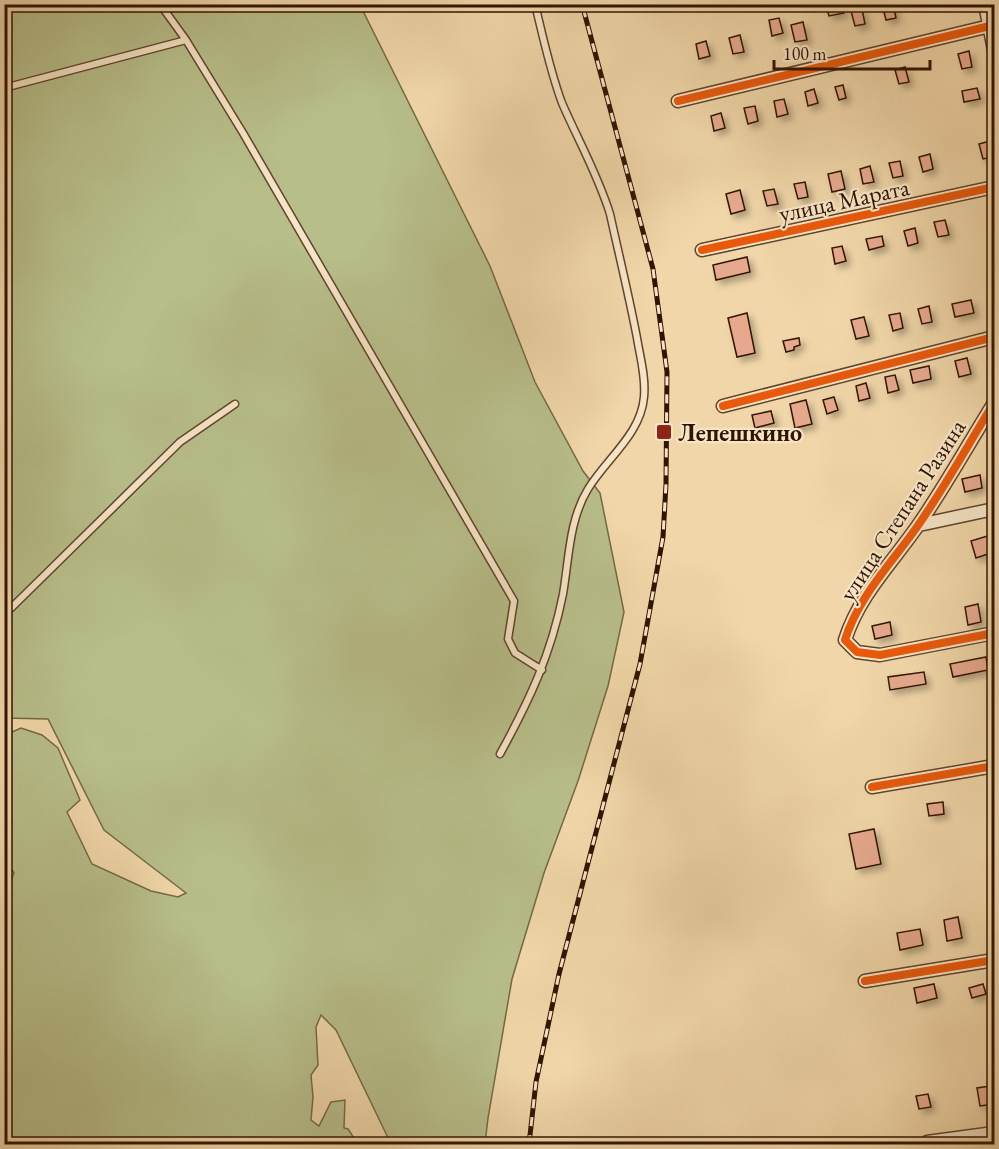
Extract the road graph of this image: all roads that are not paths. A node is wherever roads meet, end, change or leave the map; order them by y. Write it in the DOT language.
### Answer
graph roads {
  1 [pos="160,4"];
  2 [pos="535,4"];
  3 [pos="984,4"];
  4 [pos="992,26"];
  5 [pos="186,40"];
  6 [pos="994,50"];
  7 [pos="4,88"];
  8 [pos="678,101"];
  9 [pos="994,187"];
  10 [pos="702,250"];
  11 [pos="994,337"];
  12 [pos="994,403"];
  13 [pos="235,404"];
  14 [pos="723,406"];
  15 [pos="994,509"];
  16 [pos="919,525"];
  17 [pos="4,615"];
  18 [pos="994,633"];
  19 [pos="542,670"];
  20 [pos="500,754"];
  21 [pos="994,766"];
  22 [pos="872,787"];
  23 [pos="994,960"];
  24 [pos="865,981"];
  25 [pos="994,1133"];
  26 [pos="927,1142"];
  1 -- 5 [label="lane"];
  2 -- 19 [label="lane"];
  3 -- 4 [label="street"];
  4 -- 6 [label="street"];
  4 -- 8 [label="street"];
  5 -- 7 [label="lane"];
  5 -- 19 [label="lane"];
  9 -- 10 [label="street, улица Марата"];
  11 -- 14 [label="street"];
  12 -- 16 [label="street, улица Степана Разина"];
  13 -- 17 [label="lane"];
  15 -- 16 [label="street"];
  16 -- 18 [label="street, улица Степана Разина"];
  19 -- 20 [label="lane"];
  21 -- 22 [label="street"];
  23 -- 24 [label="street"];
  25 -- 26 [label="street"];
}
